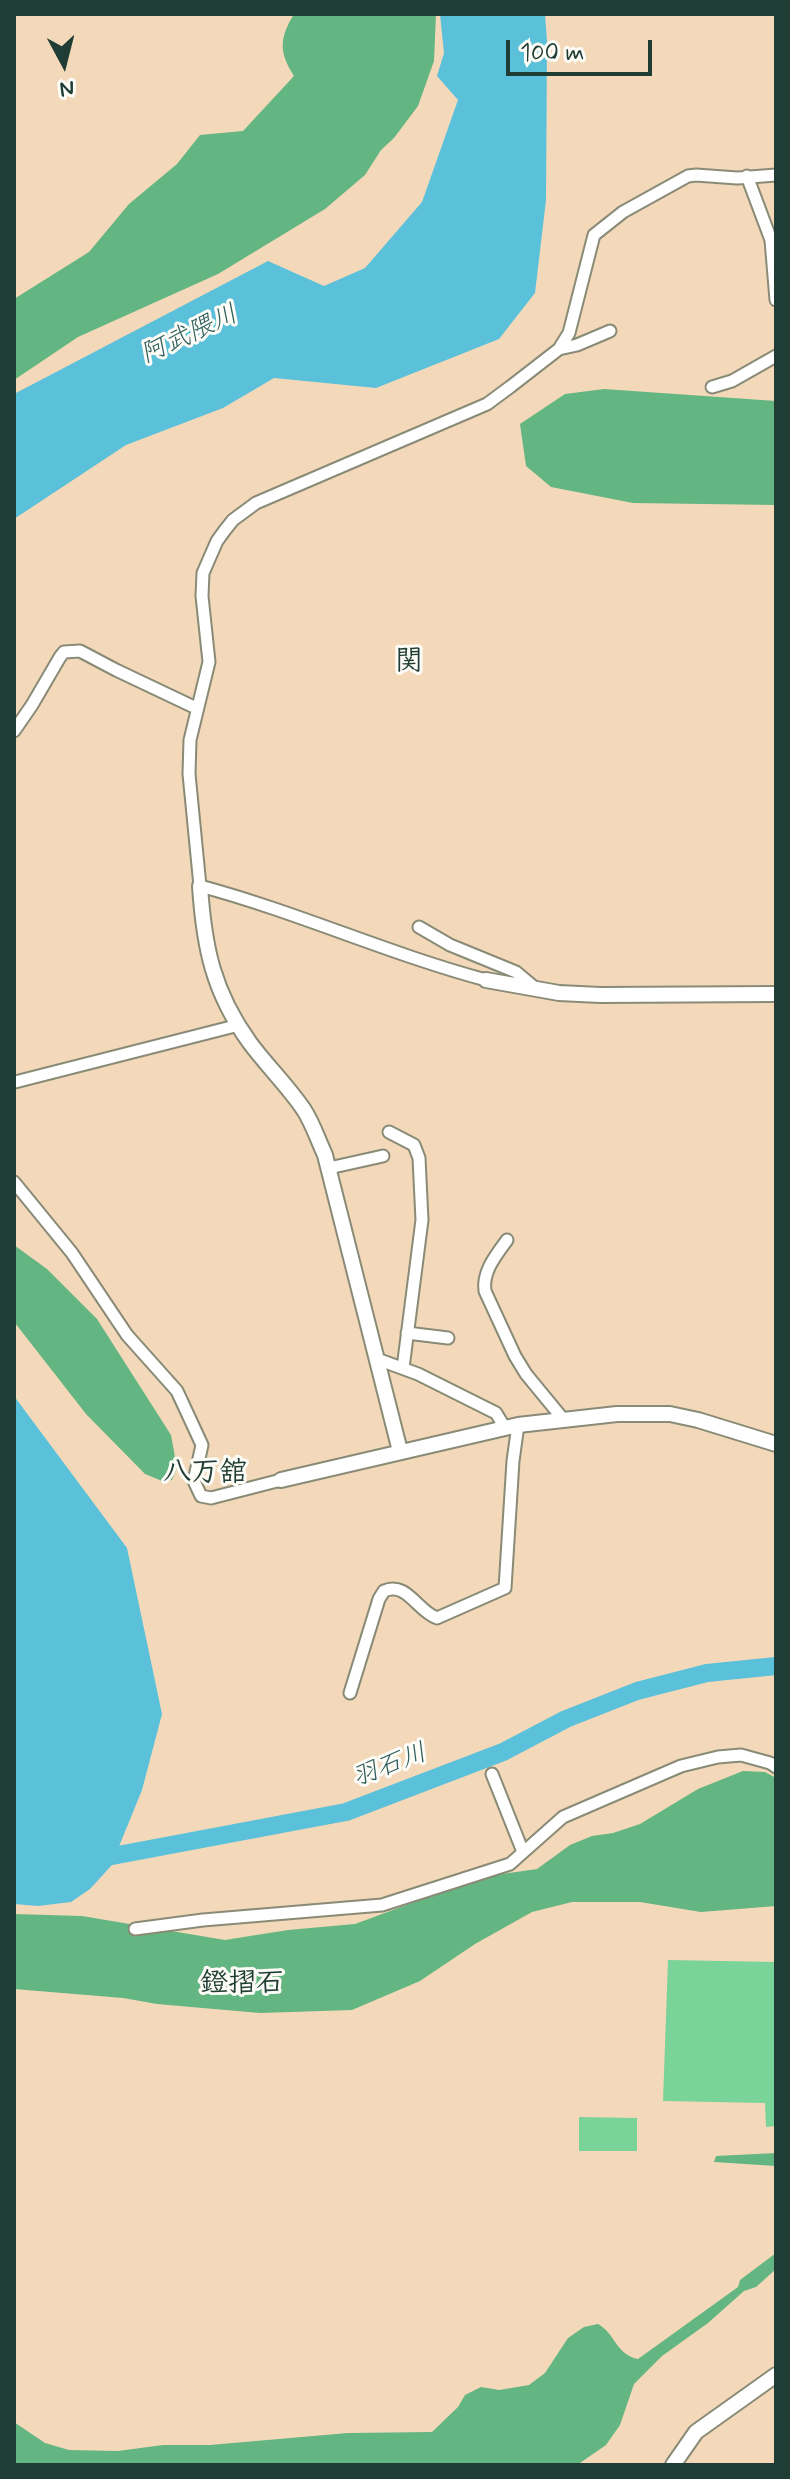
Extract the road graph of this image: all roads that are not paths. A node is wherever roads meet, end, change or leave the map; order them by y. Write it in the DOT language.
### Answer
graph roads {
  1 [pos="776,175"];
  2 [pos="747,176"];
  3 [pos="776,300"];
  4 [pos="610,331"];
  5 [pos="559,349"];
  6 [pos="776,356"];
  7 [pos="712,387"];
  8 [pos="194,707"];
  9 [pos="14,731"];
  10 [pos="200,886"];
  11 [pos="419,927"];
  12 [pos="486,980"];
  13 [pos="535,989"];
  14 [pos="776,994"];
  15 [pos="239,1025"];
  16 [pos="15,1082"];
  17 [pos="389,1132"];
  18 [pos="383,1156"];
  19 [pos="329,1168"];
  20 [pos="14,1182"];
  21 [pos="507,1240"];
  22 [pos="407,1333"];
  23 [pos="448,1338"];
  24 [pos="377,1359"];
  25 [pos="403,1368"];
  26 [pos="563,1419"];
  27 [pos="512,1426"];
  28 [pos="776,1444"];
  29 [pos="400,1451"];
  30 [pos="281,1480"];
  31 [pos="350,1693"];
  32 [pos="776,1767"];
  33 [pos="492,1774"];
  34 [pos="523,1852"];
  35 [pos="135,1929"];
  36 [pos="776,2375"];
  37 [pos="673,2465"];
  1 -- 2 [label="street"];
  2 -- 3 [label="street"];
  2 -- 5 [label="street"];
  4 -- 5 [label="street"];
  5 -- 10 [label="street"];
  6 -- 7 [label="street"];
  8 -- 9 [label="street"];
  10 -- 12 [label="street"];
  10 -- 15 [label="street"];
  11 -- 13 [label="street"];
  12 -- 13 [label="street"];
  13 -- 14 [label="street"];
  15 -- 16 [label="street"];
  15 -- 19 [label="street"];
  17 -- 22 [label="street"];
  18 -- 19 [label="street"];
  19 -- 24 [label="street"];
  20 -- 30 [label="street"];
  21 -- 26 [label="street"];
  22 -- 23 [label="street"];
  22 -- 25 [label="street"];
  24 -- 25 [label="street"];
  24 -- 29 [label="street"];
  25 -- 27 [label="street"];
  26 -- 27 [label="street"];
  26 -- 28 [label="street"];
  27 -- 29 [label="street"];
  27 -- 31 [label="street"];
  29 -- 30 [label="street"];
  32 -- 34 [label="street"];
  33 -- 34 [label="street"];
  34 -- 35 [label="street"];
  36 -- 37 [label="street"];
}
